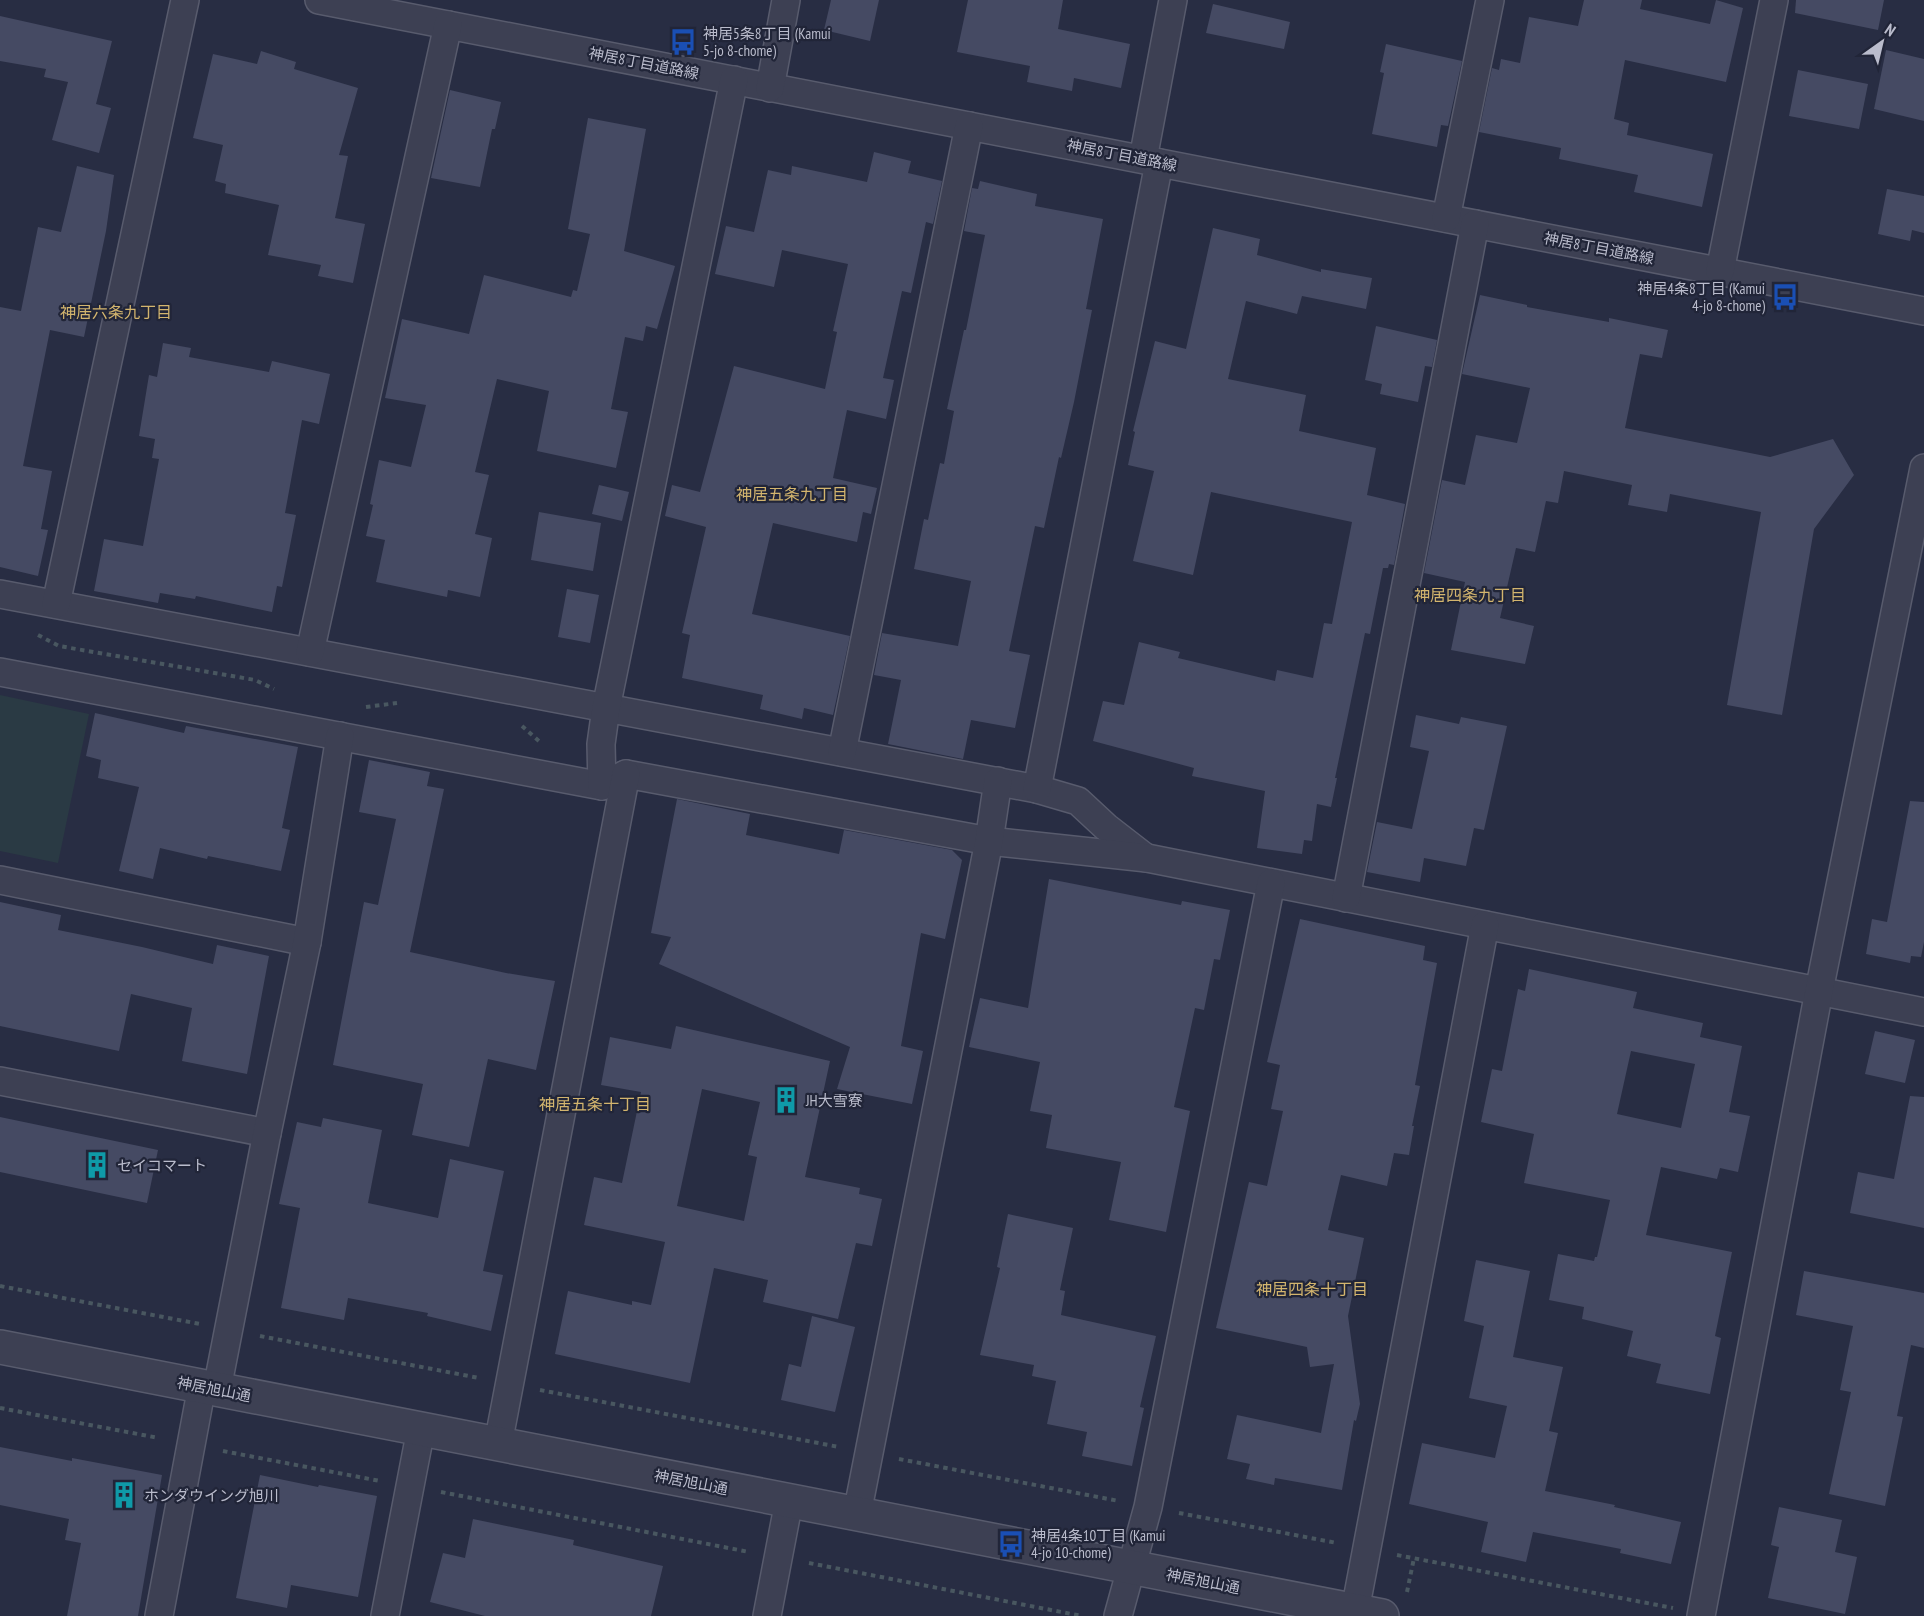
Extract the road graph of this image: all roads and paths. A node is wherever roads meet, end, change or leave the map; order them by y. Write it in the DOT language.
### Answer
graph roads {
  1 [pos="185,0"];
  2 [pos="319,0"];
  3 [pos="786,0"];
  4 [pos="1173,0"];
  5 [pos="1490,0"];
  6 [pos="1774,0"];
  7 [pos="420,10"];
  8 [pos="448,25"];
  9 [pos="734,80"];
  10 [pos="770,88"];
  11 [pos="969,126"];
  12 [pos="1151,161"];
  13 [pos="1446,218"];
  14 [pos="1475,224"];
  15 [pos="1720,271"];
  16 [pos="1924,311"];
  17 [pos="1924,468"];
  18 [pos="0,594"];
  19 [pos="56,604"];
  20 [pos="310,652"];
  21 [pos="0,672"];
  22 [pos="606,708"];
  23 [pos="340,736"];
  24 [pos="842,752"];
  25 [pos="626,774"];
  26 [pos="999,781"];
  27 [pos="602,786"];
  28 [pos="1037,789"];
  29 [pos="989,842"];
  30 [pos="1147,858"];
  31 [pos="0,880"];
  32 [pos="1271,883"];
  33 [pos="1346,898"];
  34 [pos="1485,925"];
  35 [pos="307,942"];
  36 [pos="1819,991"];
  37 [pos="1924,1012"];
  38 [pos="0,1081"];
  39 [pos="267,1133"];
  40 [pos="0,1347"];
  41 [pos="210,1388"];
  42 [pos="0,1408"];
  43 [pos="420,1429"];
  44 [pos="190,1444"];
  45 [pos="498,1444"];
  46 [pos="410,1486"];
  47 [pos="789,1501"];
  48 [pos="857,1514"];
  49 [pos="778,1557"];
  50 [pos="1414,1558"];
  51 [pos="1130,1567"];
  52 [pos="1407,1593"];
  53 [pos="1363,1614"];
  54 [pos="159,1616"];
  55 [pos="385,1616"];
  56 [pos="767,1616"];
  57 [pos="1082,1616"];
  58 [pos="1118,1616"];
  59 [pos="1701,1616"];
  1 -- 19 [label="street"];
  2 -- 7 [label="street, 神居8丁目道路線"];
  3 -- 10 [label="street"];
  4 -- 12 [label="street"];
  5 -- 13 [label="street"];
  6 -- 15 [label="street"];
  7 -- 8 [label="street, 神居8丁目道路線"];
  8 -- 9 [label="street, 神居8丁目道路線"];
  8 -- 20 [label="street"];
  9 -- 10 [label="street, 神居8丁目道路線"];
  9 -- 22 [label="street"];
  10 -- 11 [label="street, 神居8丁目道路線"];
  11 -- 12 [label="street, 神居8丁目道路線"];
  11 -- 24 [label="street"];
  12 -- 13 [label="street, 神居8丁目道路線"];
  12 -- 28 [label="street"];
  13 -- 14 [label="street, 神居8丁目道路線"];
  14 -- 15 [label="street, 神居8丁目道路線"];
  14 -- 33 [label="street"];
  15 -- 16 [label="street, 神居8丁目道路線"];
  17 -- 36 [label="street"];
  18 -- 19 [label="street"];
  19 -- 20 [label="street"];
  20 -- 22 [label="street"];
  21 -- 23 [label="street"];
  22 -- 24 [label="street"];
  22 -- 27 [label="street"];
  23 -- 27 [label="street"];
  23 -- 35 [label="street"];
  24 -- 26 [label="street"];
  25 -- 27 [label="street"];
  25 -- 29 [label="street"];
  25 -- 45 [label="street"];
  26 -- 28 [label="street"];
  26 -- 29 [label="street"];
  28 -- 30 [label="street"];
  29 -- 30 [label="street"];
  29 -- 48 [label="street"];
  30 -- 32 [label="street"];
  31 -- 35 [label="street"];
  32 -- 33 [label="street"];
  32 -- 51 [label="street"];
  33 -- 34 [label="street"];
  34 -- 36 [label="street"];
  34 -- 53 [label="street"];
  35 -- 39 [label="street"];
  36 -- 37 [label="street"];
  36 -- 59 [label="street"];
  38 -- 39 [label="street"];
  39 -- 41 [label="street"];
  40 -- 41 [label="street, 神居旭山通"];
  41 -- 43 [label="street, 神居旭山通"];
  41 -- 44 [label="street"];
  42 -- 44 [label="path"];
  43 -- 45 [label="street, 神居旭山通"];
  43 -- 46 [label="street"];
  44 -- 46 [label="path"];
  44 -- 54 [label="street"];
  45 -- 47 [label="street, 神居旭山通"];
  46 -- 49 [label="path"];
  46 -- 55 [label="street"];
  47 -- 48 [label="street, 神居旭山通"];
  47 -- 49 [label="street"];
  48 -- 51 [label="street, 神居旭山通"];
  49 -- 56 [label="street"];
  49 -- 57 [label="path"];
  50 -- 52 [label="path"];
  51 -- 53 [label="street, 神居旭山通"];
  51 -- 58 [label="street"];
}
